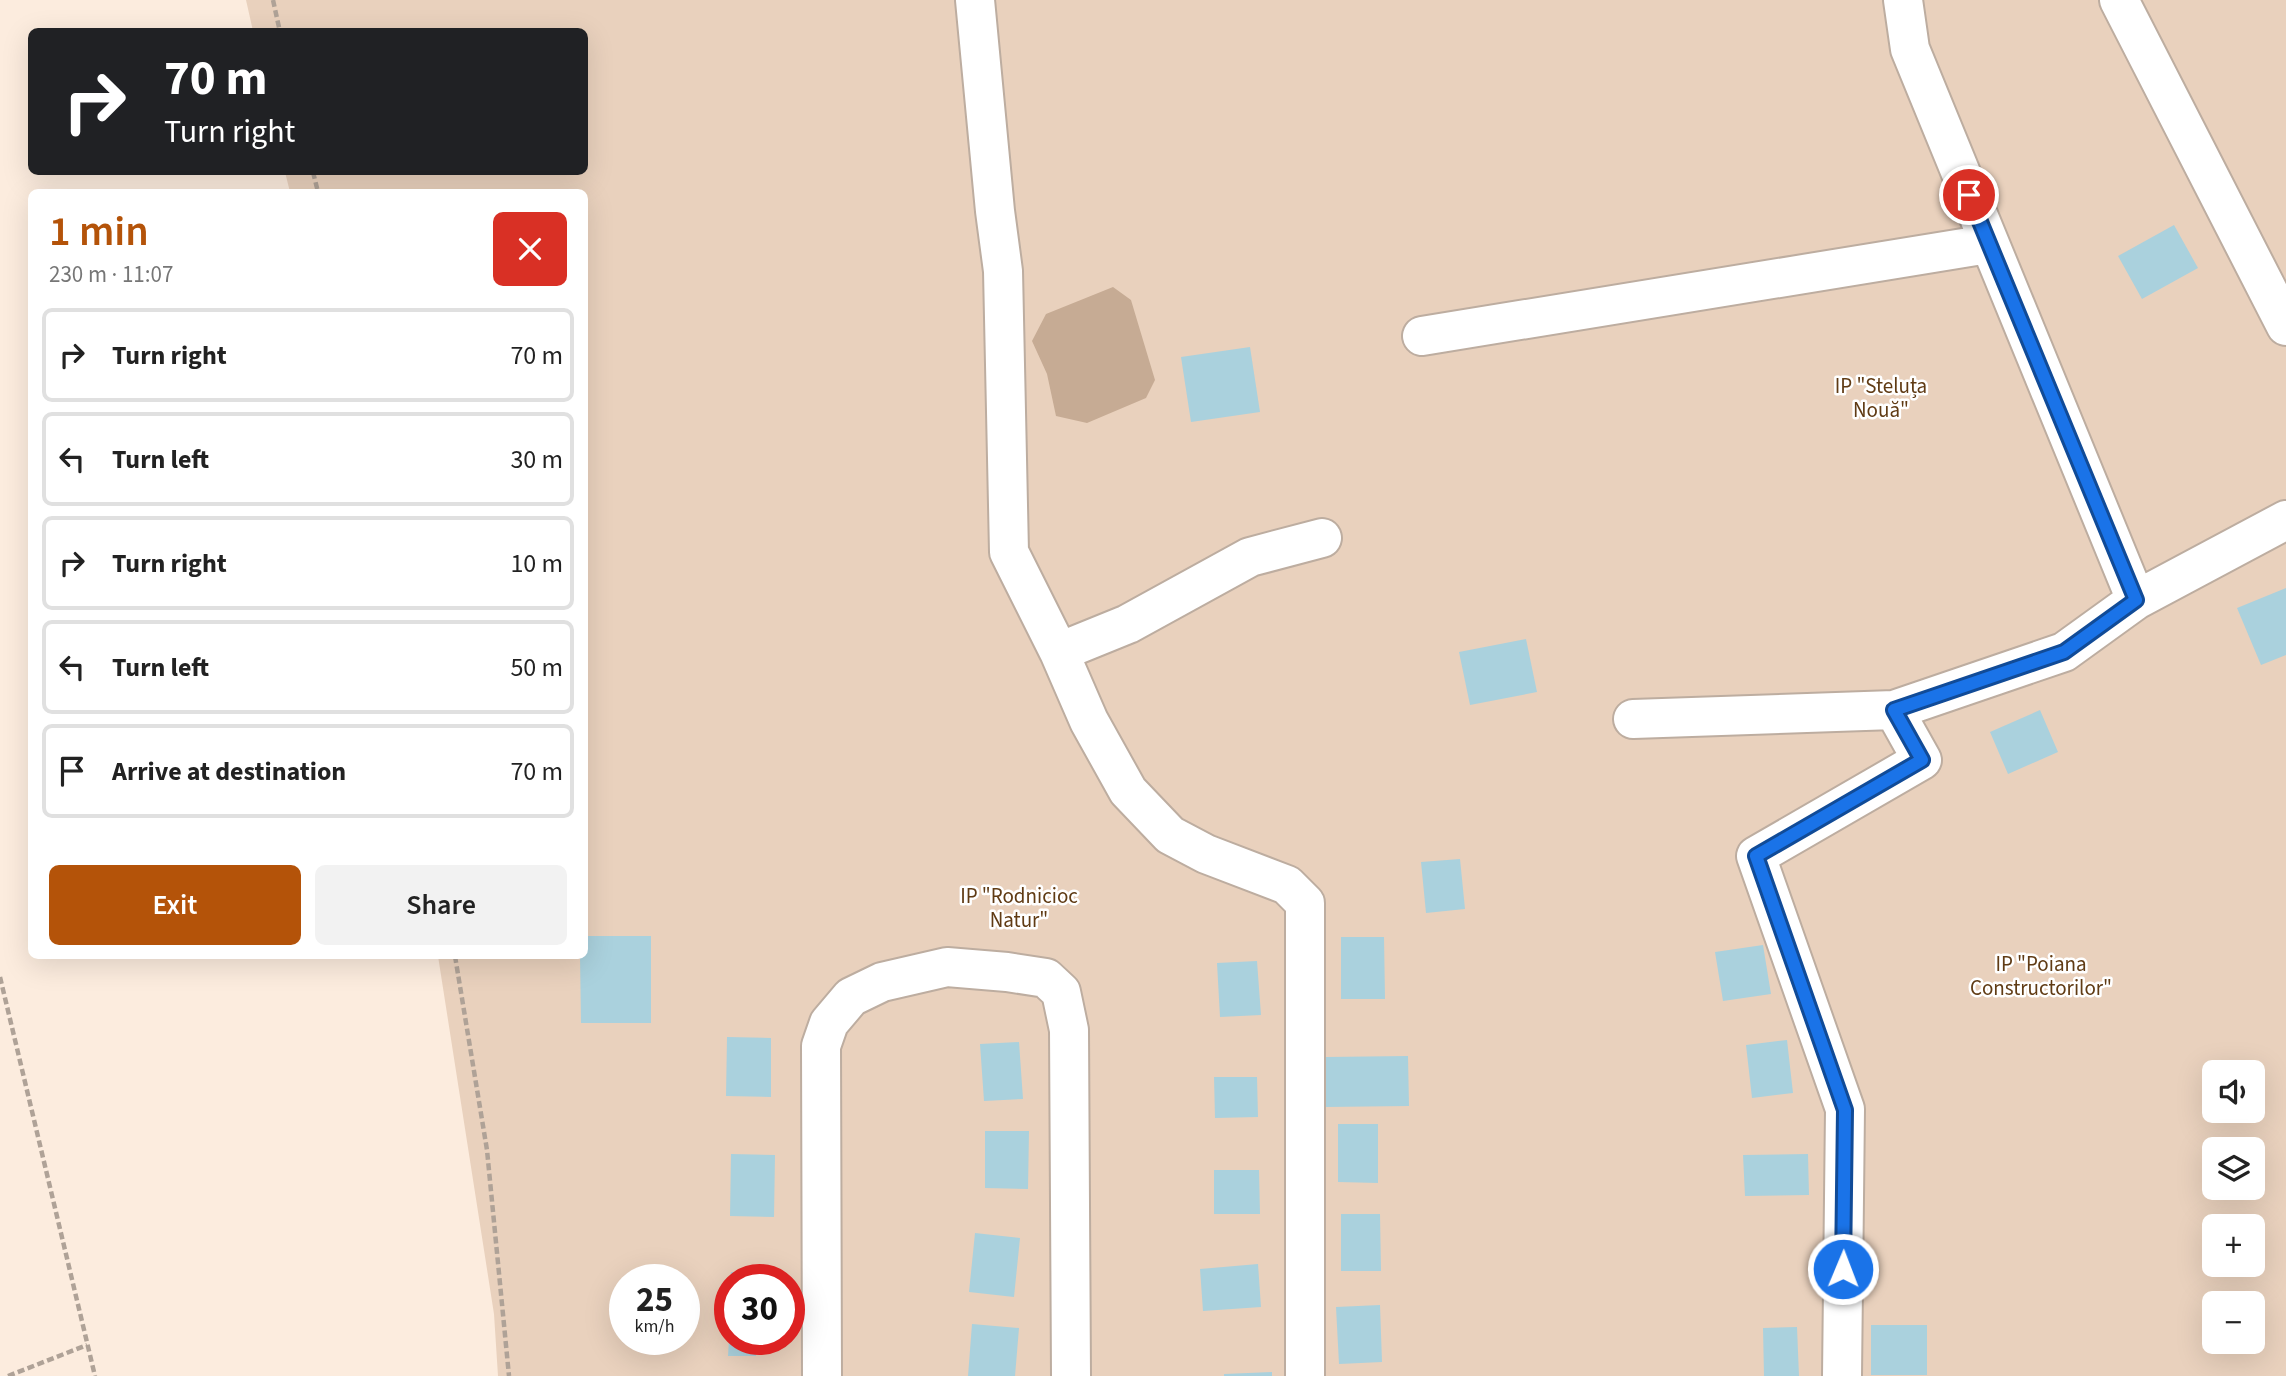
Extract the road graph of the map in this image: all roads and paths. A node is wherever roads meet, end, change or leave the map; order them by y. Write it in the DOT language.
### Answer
graph roads {
  1 [pos="273,0"];
  2 [pos="975,0"];
  3 [pos="1903,0"];
  4 [pos="2119,0"];
  5 [pos="279,28"];
  6 [pos="1989,244"];
  7 [pos="2286,326"];
  8 [pos="1422,337"];
  9 [pos="2286,520"];
  10 [pos="1322,538"];
  11 [pos="2136,600"];
  12 [pos="1059,652"];
  13 [pos="1894,710"];
  14 [pos="1633,719"];
  15 [pos="455,959"];
  16 [pos="0,977"];
  17 [pos="87,1345"];
  18 [pos="8,1376"];
  19 [pos="95,1376"];
  20 [pos="509,1376"];
  21 [pos="822,1376"];
  22 [pos="1071,1376"];
  23 [pos="1306,1376"];
  24 [pos="1842,1376"];
  1 -- 5 [label="path"];
  2 -- 12 [label="street"];
  3 -- 6 [label="street"];
  4 -- 7 [label="street"];
  6 -- 8 [label="street"];
  6 -- 11 [label="street"];
  9 -- 11 [label="street"];
  10 -- 12 [label="street"];
  11 -- 13 [label="street"];
  12 -- 23 [label="street"];
  13 -- 14 [label="street"];
  13 -- 24 [label="street"];
  15 -- 20 [label="path"];
  16 -- 17 [label="path"];
  17 -- 18 [label="path"];
  17 -- 19 [label="path"];
  21 -- 22 [label="street"];
}
